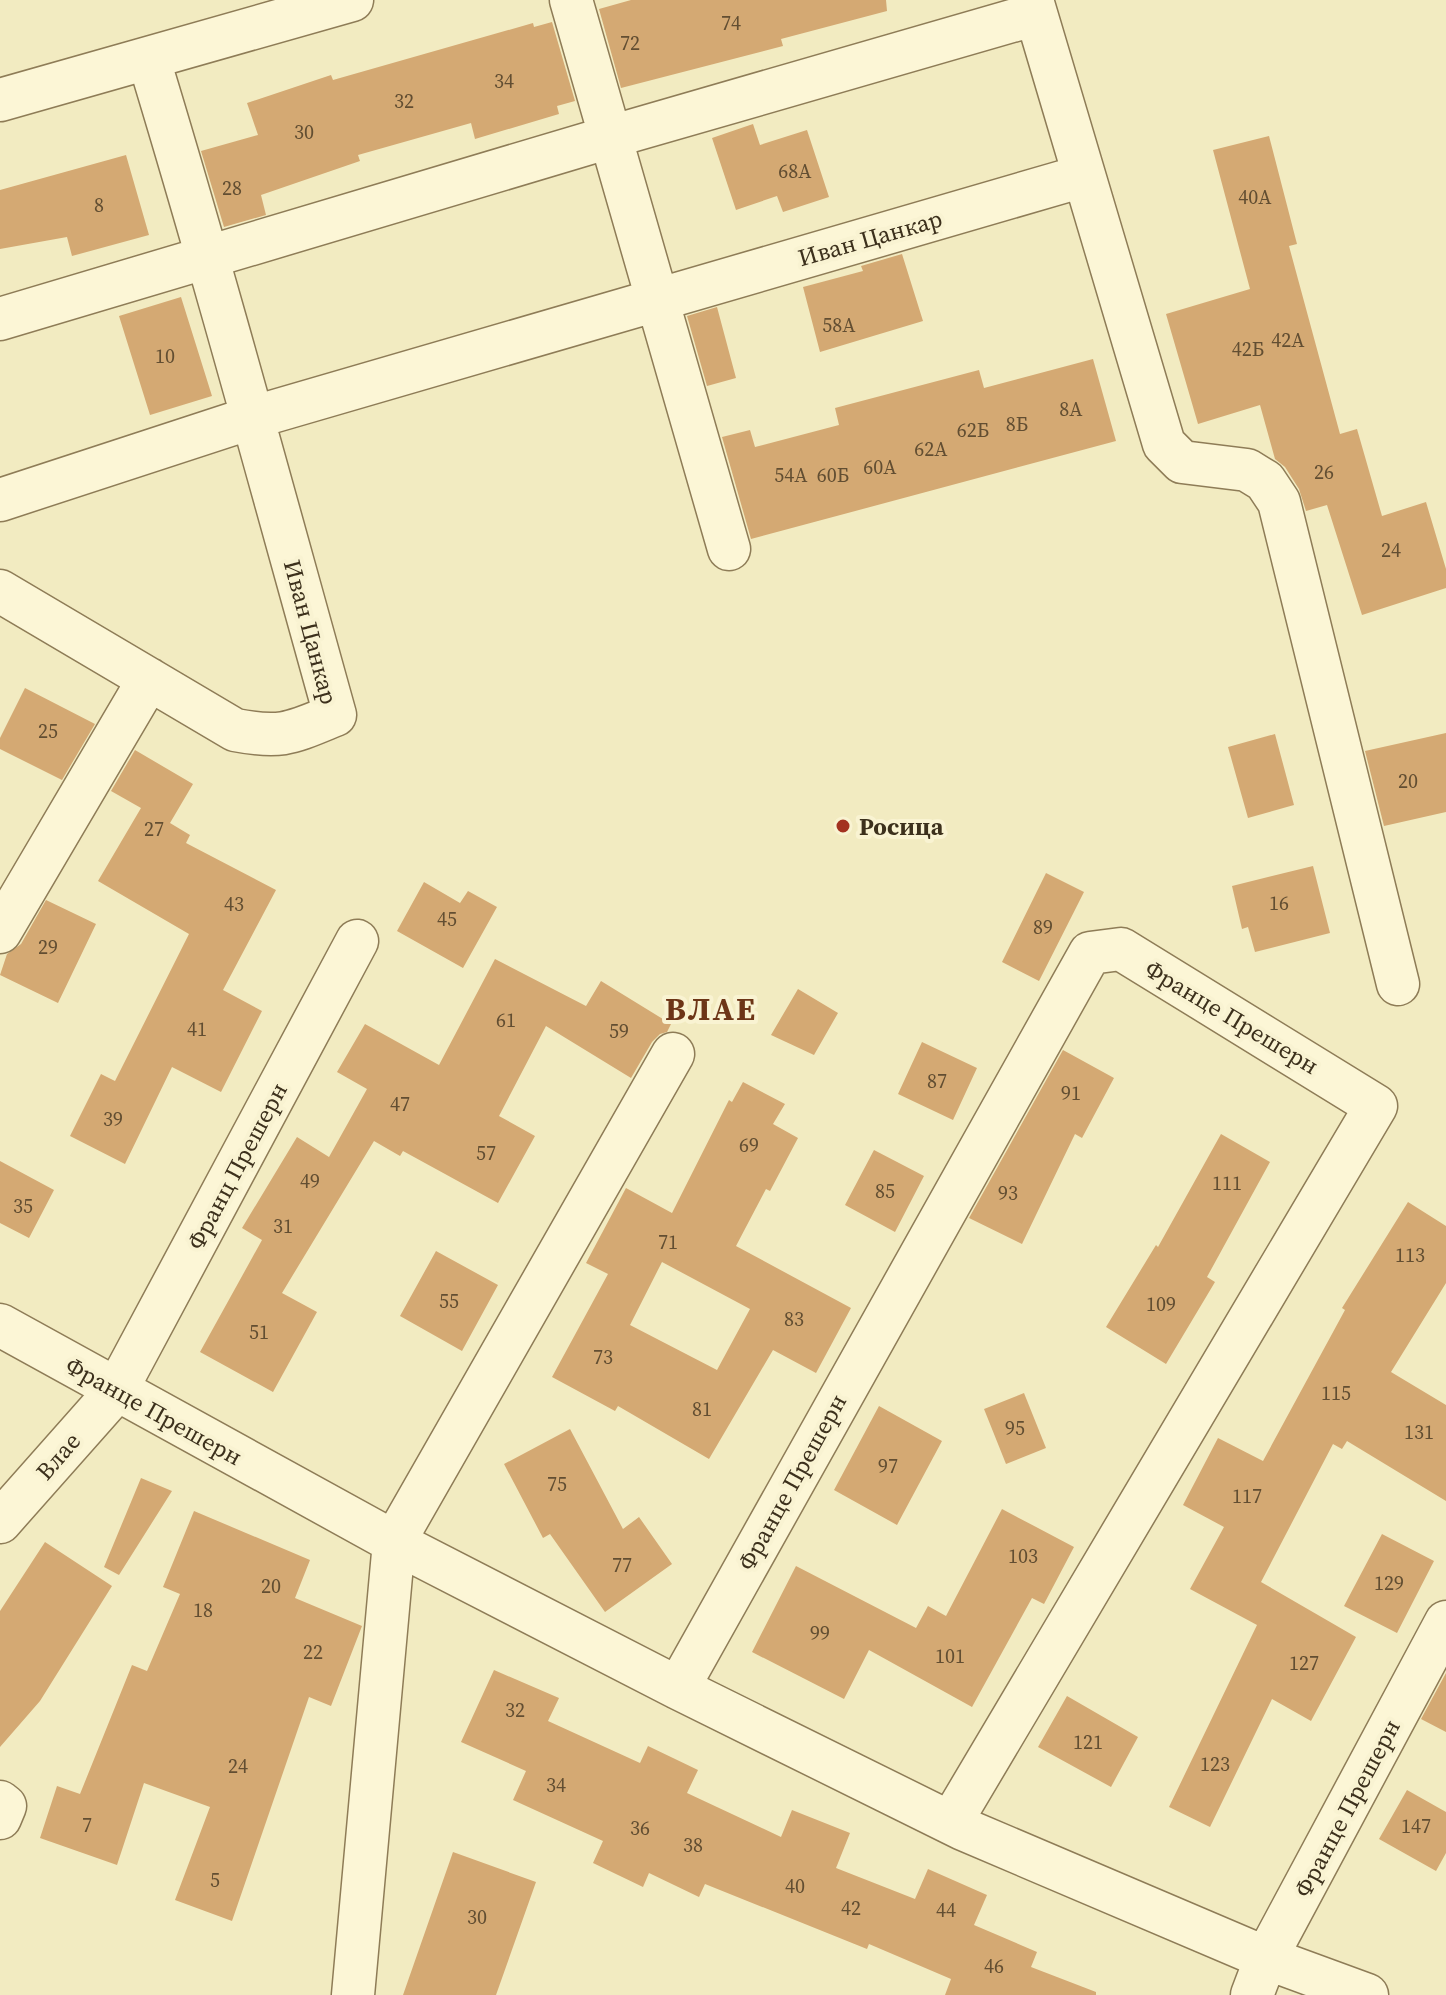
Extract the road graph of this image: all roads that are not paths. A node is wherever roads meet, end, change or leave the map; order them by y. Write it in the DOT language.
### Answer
graph roads {
  1 [pos="351,0"];
  2 [pos="571,0"];
  3 [pos="1034,7"];
  4 [pos="149,60"];
  5 [pos="0,100"];
  6 [pos="610,137"];
  7 [pos="1083,176"];
  8 [pos="209,257"];
  9 [pos="656,300"];
  10 [pos="0,319"];
  11 [pos="251,418"];
  12 [pos="0,500"];
  13 [pos="729,549"];
  14 [pos="0,591"];
  15 [pos="149,679"];
  16 [pos="0,932"];
  17 [pos="357,941"];
  18 [pos="1398,984"];
  19 [pos="673,1054"];
  20 [pos="0,1325"];
  21 [pos="116,1391"];
  22 [pos="0,1522"];
  23 [pos="394,1542"];
  24 [pos="1446,1622"];
  25 [pos="678,1688"];
  26 [pos="0,1802"];
  27 [pos="0,1818"];
  28 [pos="951,1822"];
  29 [pos="1259,1977"];
  30 [pos="353,1995"];
  31 [pos="1367,1995"];
  1 -- 4 [label="street"];
  2 -- 6 [label="street"];
  3 -- 6 [label="street"];
  3 -- 7 [label="street"];
  4 -- 5 [label="street"];
  4 -- 8 [label="street, Иван Цанкар"];
  6 -- 8 [label="street"];
  6 -- 9 [label="street"];
  7 -- 9 [label="street, Иван Цанкар"];
  7 -- 18 [label="street"];
  8 -- 10 [label="street"];
  8 -- 11 [label="street, Иван Цанкар"];
  9 -- 11 [label="street, Иван Цанкар"];
  9 -- 13 [label="street"];
  11 -- 12 [label="street, Иван Цанкар"];
  11 -- 15 [label="street, Иван Цанкар"];
  14 -- 15 [label="street, Иван Цанкар"];
  15 -- 16 [label="street"];
  17 -- 21 [label="street, Франц Прешерн"];
  19 -- 23 [label="street"];
  20 -- 21 [label="street, Францe Прешерн"];
  21 -- 22 [label="street, Влае"];
  21 -- 23 [label="street, Францe Прешерн"];
  23 -- 25 [label="street, Францe Прешерн"];
  23 -- 30 [label="street"];
  24 -- 29 [label="street, Франце Прешерн"];
  25 -- 28 [label="street, Францe Прешерн"];
  25 -- 28 [label="street, Францe Прешерн"];
  26 -- 27 [label="street"];
  28 -- 29 [label="street, Францe Прешерн"];
  29 -- 31 [label="street, Францe Прешерн"];
}
